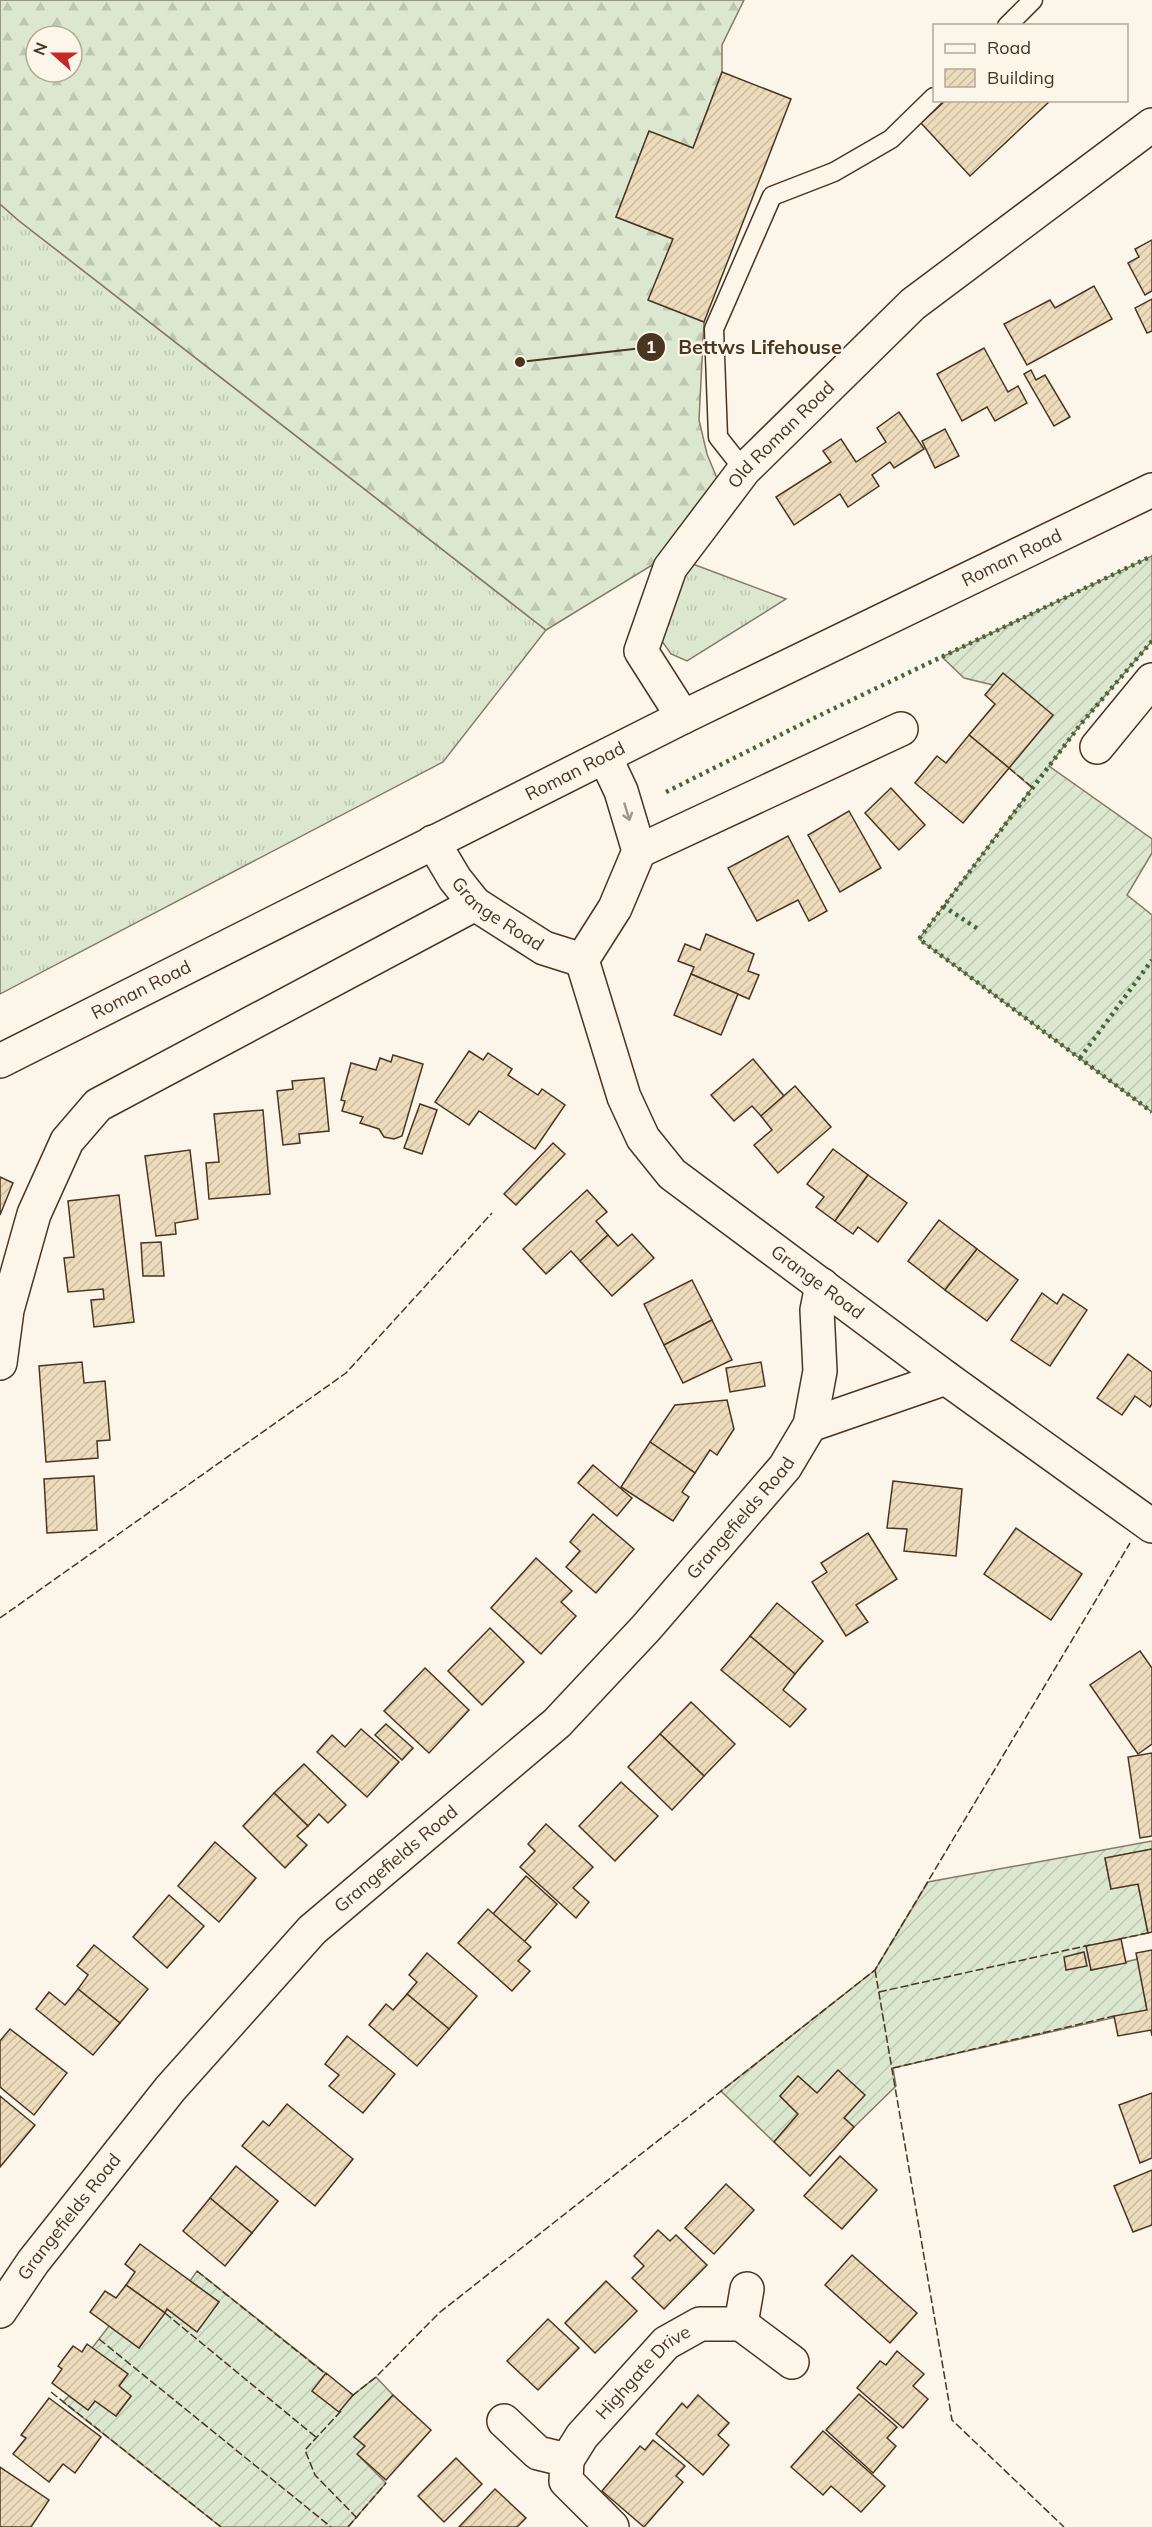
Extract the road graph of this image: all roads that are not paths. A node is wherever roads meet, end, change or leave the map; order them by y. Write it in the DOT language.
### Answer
graph roads {
  1 [pos="1033,0"];
  2 [pos="1009,24"];
  3 [pos="933,98"];
  4 [pos="1152,125"];
  5 [pos="744,470"];
  6 [pos="1152,490"];
  7 [pos="1152,680"];
  8 [pos="683,717"];
  9 [pos="902,729"];
  10 [pos="1097,747"];
  11 [pos="605,758"];
  12 [pos="433,842"];
  13 [pos="639,851"];
  14 [pos="475,904"];
  15 [pos="582,960"];
  16 [pos="0,1061"];
  17 [pos="822,1285"];
  18 [pos="0,1364"];
  19 [pos="946,1378"];
  20 [pos="810,1425"];
  21 [pos="1152,1526"];
  22 [pos="747,2289"];
  23 [pos="0,2311"];
  24 [pos="741,2324"];
  25 [pos="792,2362"];
  26 [pos="504,2421"];
  27 [pos="567,2460"];
  28 [pos="612,2527"];
  1 -- 2 [label="lane"];
  3 -- 5 [label="lane"];
  4 -- 5 [label="street, Old Roman Road"];
  5 -- 8 [label="street, Old Roman Road"];
  6 -- 8 [label="street, Roman Road"];
  7 -- 10 [label="street"];
  8 -- 11 [label="street, Roman Road"];
  9 -- 13 [label="street"];
  11 -- 12 [label="street, Roman Road"];
  11 -- 13 [label="street, one-way"];
  12 -- 14 [label="street, Grange Road"];
  12 -- 16 [label="street, Roman Road"];
  13 -- 15 [label="street"];
  14 -- 15 [label="street, Grange Road"];
  14 -- 18 [label="street"];
  15 -- 17 [label="street, Grange Road"];
  17 -- 19 [label="street, Grange Road"];
  17 -- 20 [label="street, Grangefields Road"];
  19 -- 20 [label="street"];
  19 -- 21 [label="street, Grange Road"];
  20 -- 23 [label="street, Grangefields Road"];
  22 -- 24 [label="street"];
  24 -- 25 [label="street"];
  24 -- 27 [label="street, Highgate Drive"];
  26 -- 27 [label="street"];
  27 -- 28 [label="street"];
}
